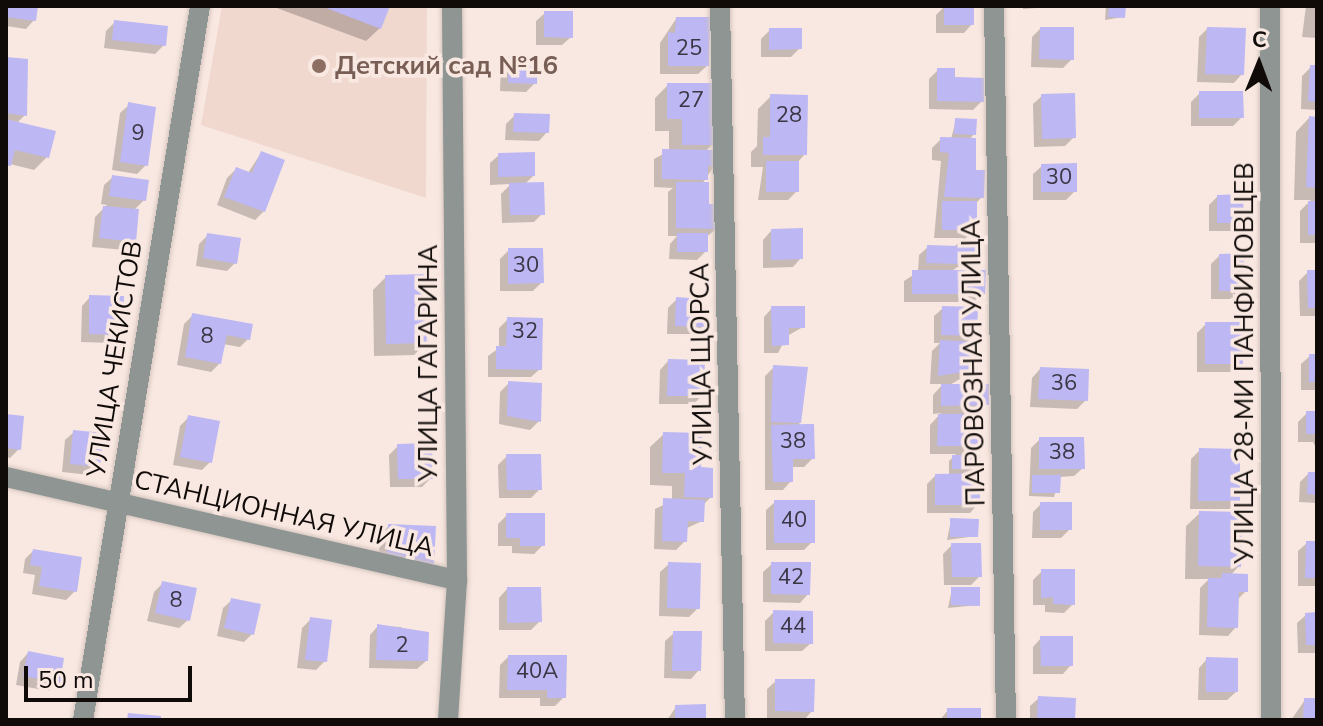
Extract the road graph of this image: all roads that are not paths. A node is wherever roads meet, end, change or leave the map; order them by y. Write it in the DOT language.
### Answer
graph roads {
  1 [pos="200,6"];
  2 [pos="452,6"];
  3 [pos="720,6"];
  4 [pos="994,6"];
  5 [pos="1270,6"];
  6 [pos="6,477"];
  7 [pos="118,504"];
  8 [pos="457,580"];
  9 [pos="83,720"];
  10 [pos="448,720"];
  11 [pos="735,720"];
  12 [pos="1006,720"];
  13 [pos="1271,720"];
  1 -- 7 [label="street, УЛИЦА ЧЕКИСТОВ"];
  2 -- 8 [label="street, УЛИЦА ГАГАРИНА"];
  3 -- 11 [label="street, УЛИЦА ЩОРСА"];
  4 -- 12 [label="street, ПАРОВОЗНАЯ УЛИЦА"];
  5 -- 13 [label="street, УЛИЦА 28-МИ ПАНФИЛОВЦЕВ"];
  6 -- 7 [label="street, СТАНЦИОННАЯ УЛИЦА"];
  7 -- 8 [label="street, СТАНЦИОННАЯ УЛИЦА"];
  7 -- 9 [label="street, УЛИЦА ЧЕКИСТОВ"];
  8 -- 10 [label="street, УЛИЦА ГАГАРИНА"];
}
